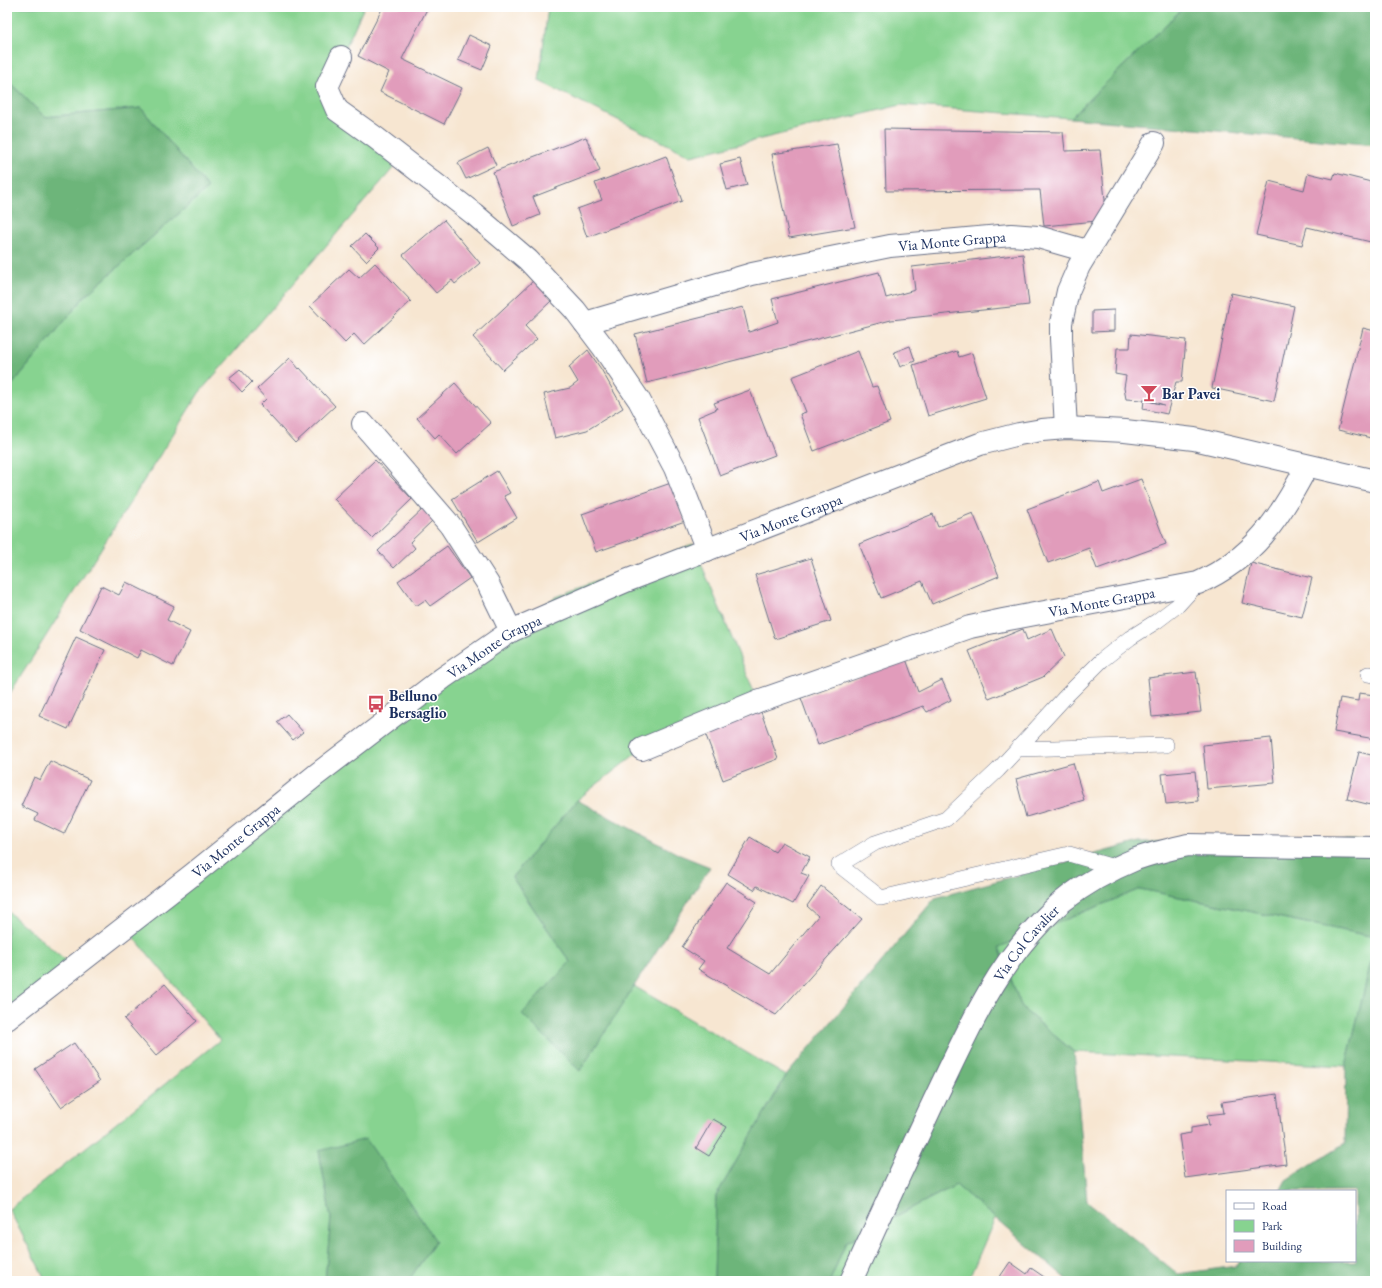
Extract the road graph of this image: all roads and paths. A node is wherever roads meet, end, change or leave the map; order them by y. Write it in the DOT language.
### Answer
graph roads {
  1 [pos="341,57"];
  2 [pos="1154,143"];
  3 [pos="1088,251"];
  4 [pos="585,323"];
  5 [pos="363,424"];
  6 [pos="1066,428"];
  7 [pos="1307,466"];
  8 [pos="1375,481"];
  9 [pos="708,550"];
  10 [pos="1198,583"];
  11 [pos="512,631"];
  12 [pos="1166,745"];
  13 [pos="642,749"];
  14 [pos="1018,749"];
  15 [pos="1375,848"];
  16 [pos="1117,868"];
  17 [pos="7,1019"];
  18 [pos="851,1281"];
  1 -- 4 [label="street"];
  2 -- 3 [label="street"];
  3 -- 4 [label="street, Via Monte Grappa"];
  3 -- 6 [label="street"];
  4 -- 9 [label="street"];
  5 -- 11 [label="street"];
  6 -- 7 [label="street, Via Monte Grappa"];
  6 -- 9 [label="street, Via Monte Grappa"];
  7 -- 8 [label="street, Via Monte Grappa"];
  7 -- 10 [label="street, Via Monte Grappa"];
  9 -- 11 [label="street, Via Monte Grappa"];
  10 -- 13 [label="street, Via Monte Grappa"];
  10 -- 14 [label="lane, Via Monte Grappa"];
  11 -- 17 [label="street, Via Monte Grappa"];
  12 -- 14 [label="lane"];
  14 -- 16 [label="lane, Via Monte Grappa"];
  15 -- 16 [label="street, Via Col Cavalier"];
  16 -- 18 [label="street, Via Col Cavalier"];
}
